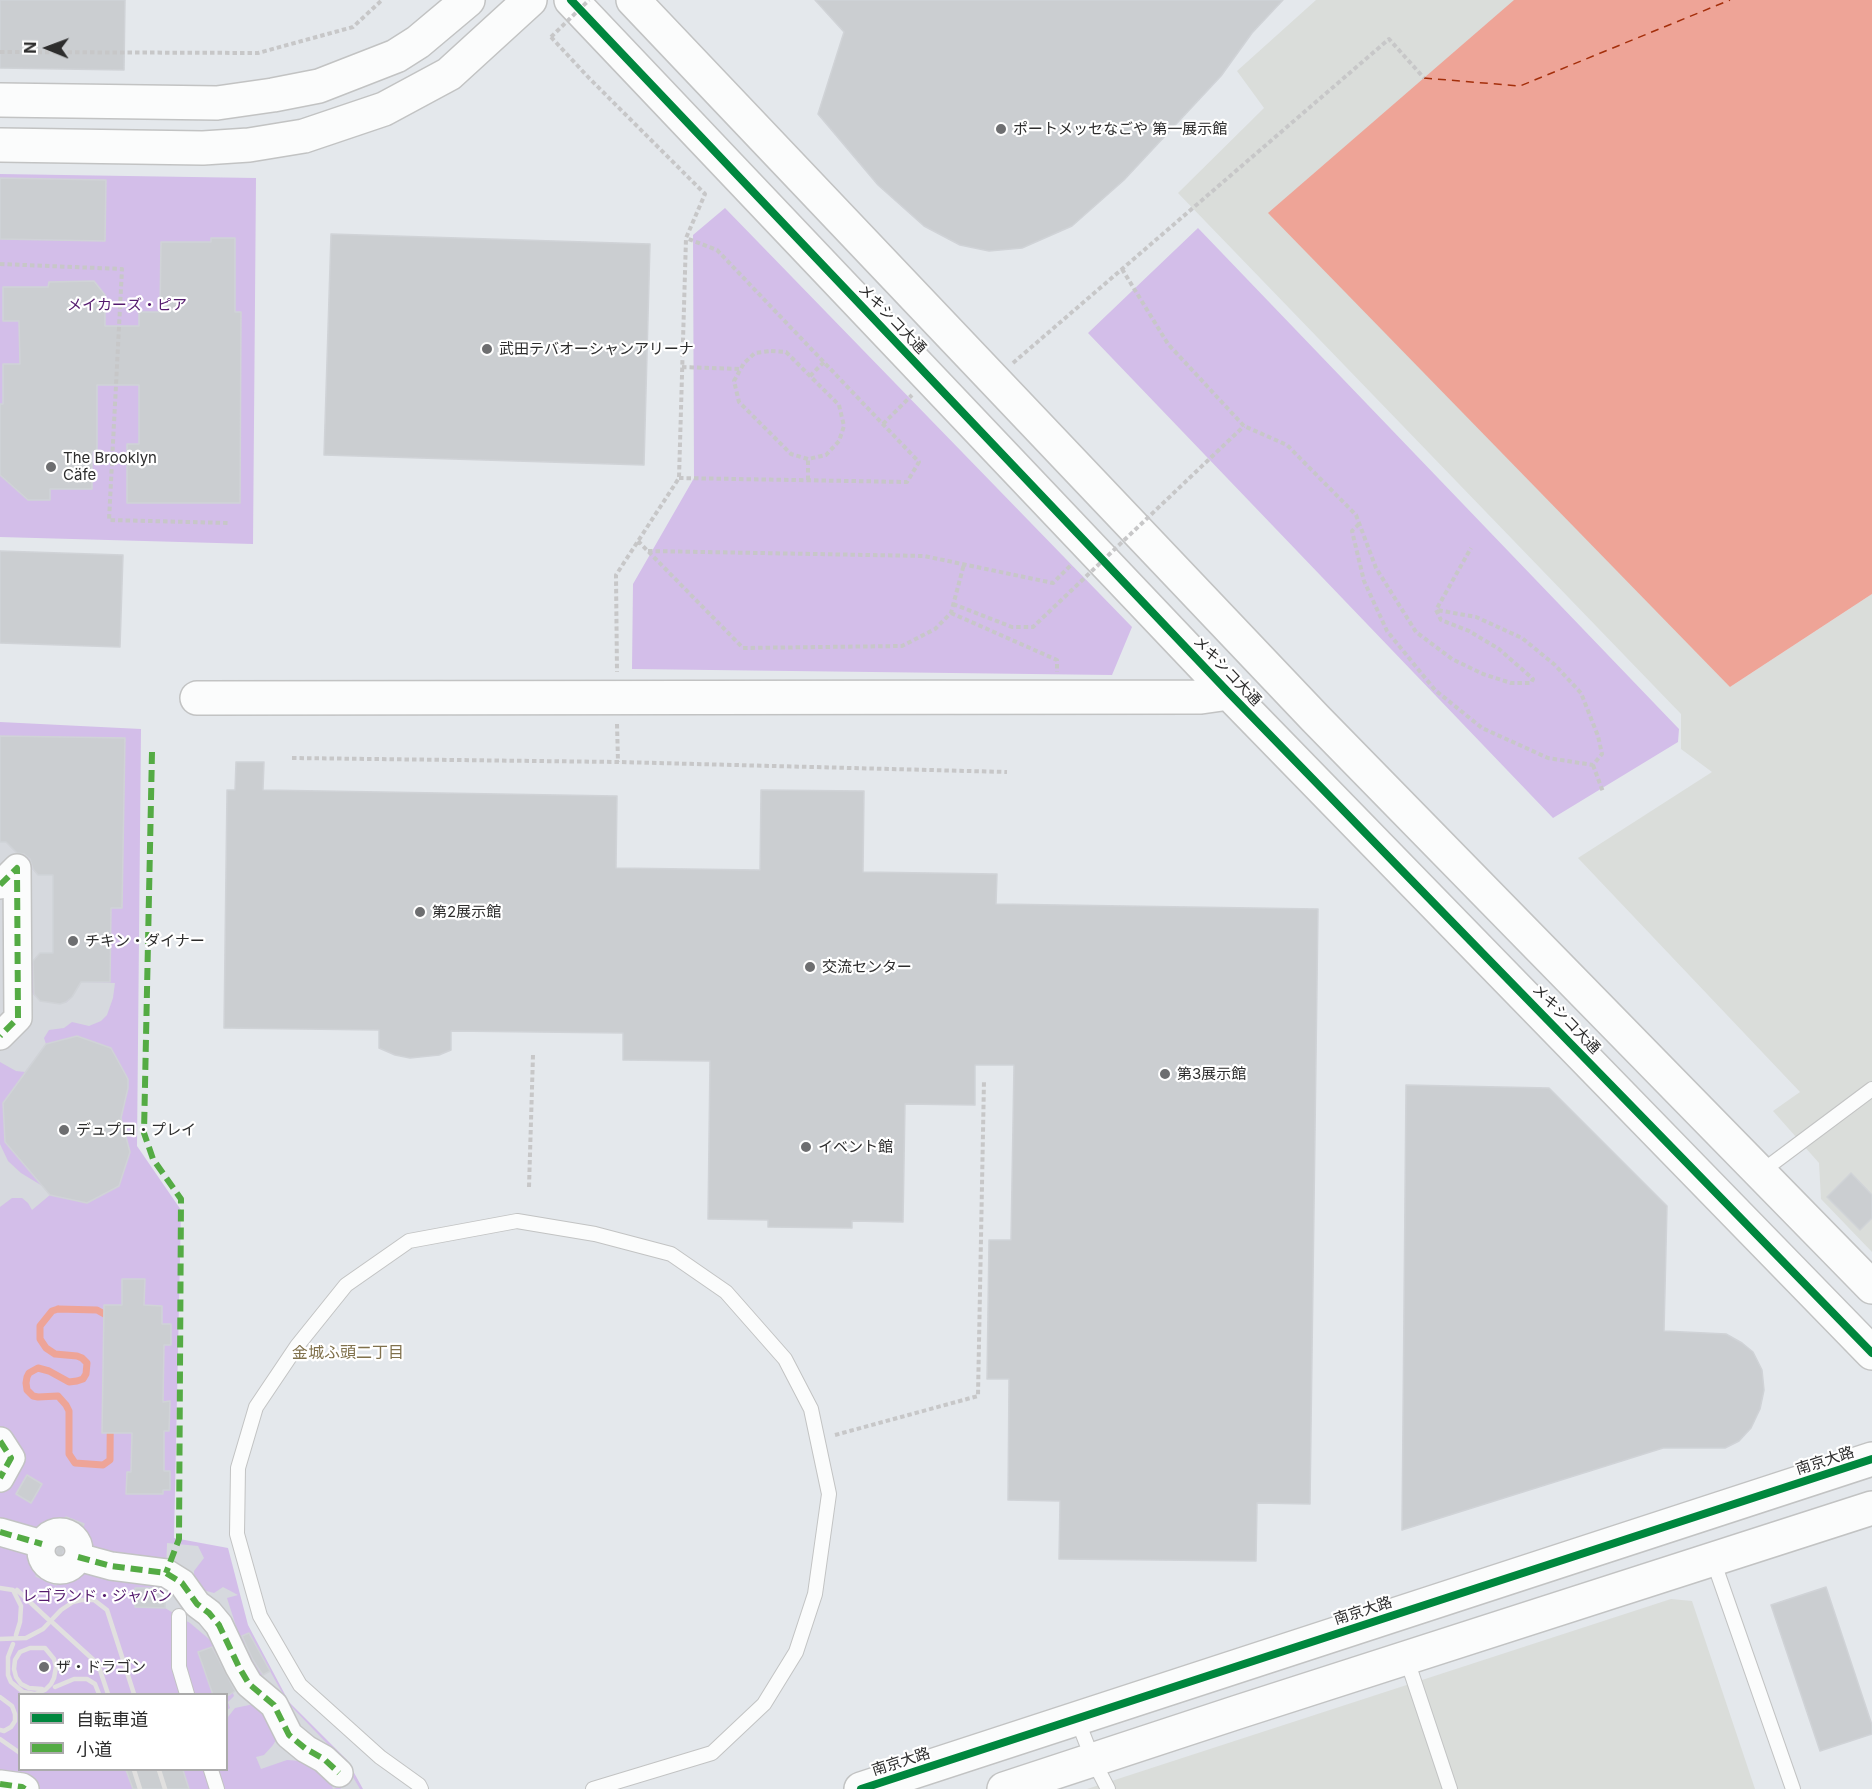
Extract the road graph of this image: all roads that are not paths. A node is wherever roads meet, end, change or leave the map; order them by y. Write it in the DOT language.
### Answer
graph roads {
  1 [pos="468,0"];
  2 [pos="530,0"];
  3 [pos="571,0"];
  4 [pos="633,0"];
  5 [pos="0,100"];
  6 [pos="0,145"];
  7 [pos="1229,693"];
  8 [pos="197,699"];
  9 [pos="0,883"];
  10 [pos="0,1036"];
  11 [pos="1872,1089"];
  12 [pos="1761,1172"];
  13 [pos="1872,1287"];
  14 [pos="1872,1353"];
  15 [pos="0,1441"];
  16 [pos="1872,1459"];
  17 [pos="0,1478"];
  18 [pos="1872,1508"];
  19 [pos="0,1532"];
  20 [pos="1713,1560"];
  21 [pos="179,1616"];
  22 [pos="1406,1657"];
  23 [pos="186,1693"];
  24 [pos="1077,1719"];
  25 [pos="1093,1760"];
  26 [pos="211,1771"];
  27 [pos="339,1773"];
  28 [pos="0,1784"];
  29 [pos="25,1789"];
  30 [pos="217,1789"];
  31 [pos="421,1789"];
  32 [pos="593,1789"];
  33 [pos="861,1789"];
  34 [pos="1004,1789"];
  35 [pos="1108,1789"];
  36 [pos="1450,1789"];
  37 [pos="1792,1789"];
  1 -- 5 [label="street"];
  2 -- 6 [label="street"];
  3 -- 7 [label="street, メキシコ大通"];
  4 -- 12 [label="street, メキシコ大通"];
  7 -- 8 [label="street"];
  7 -- 14 [label="street, メキシコ大通"];
  9 -- 10 [label="street"];
  11 -- 12 [label="lane"];
  12 -- 13 [label="street, メキシコ大通"];
  15 -- 17 [label="street"];
  16 -- 24 [label="street, 南京大路"];
  18 -- 20 [label="street"];
  19 -- 27 [label="street"];
  20 -- 22 [label="street"];
  20 -- 37 [label="lane"];
  21 -- 23 [label="lane"];
  22 -- 25 [label="street"];
  22 -- 36 [label="lane"];
  24 -- 25 [label="lane"];
  24 -- 33 [label="street, 南京大路"];
  25 -- 34 [label="street"];
  25 -- 35 [label="lane"];
  26 -- 30 [label="lane"];
  28 -- 29 [label="street"];
  31 -- 32 [label="lane"];
}
